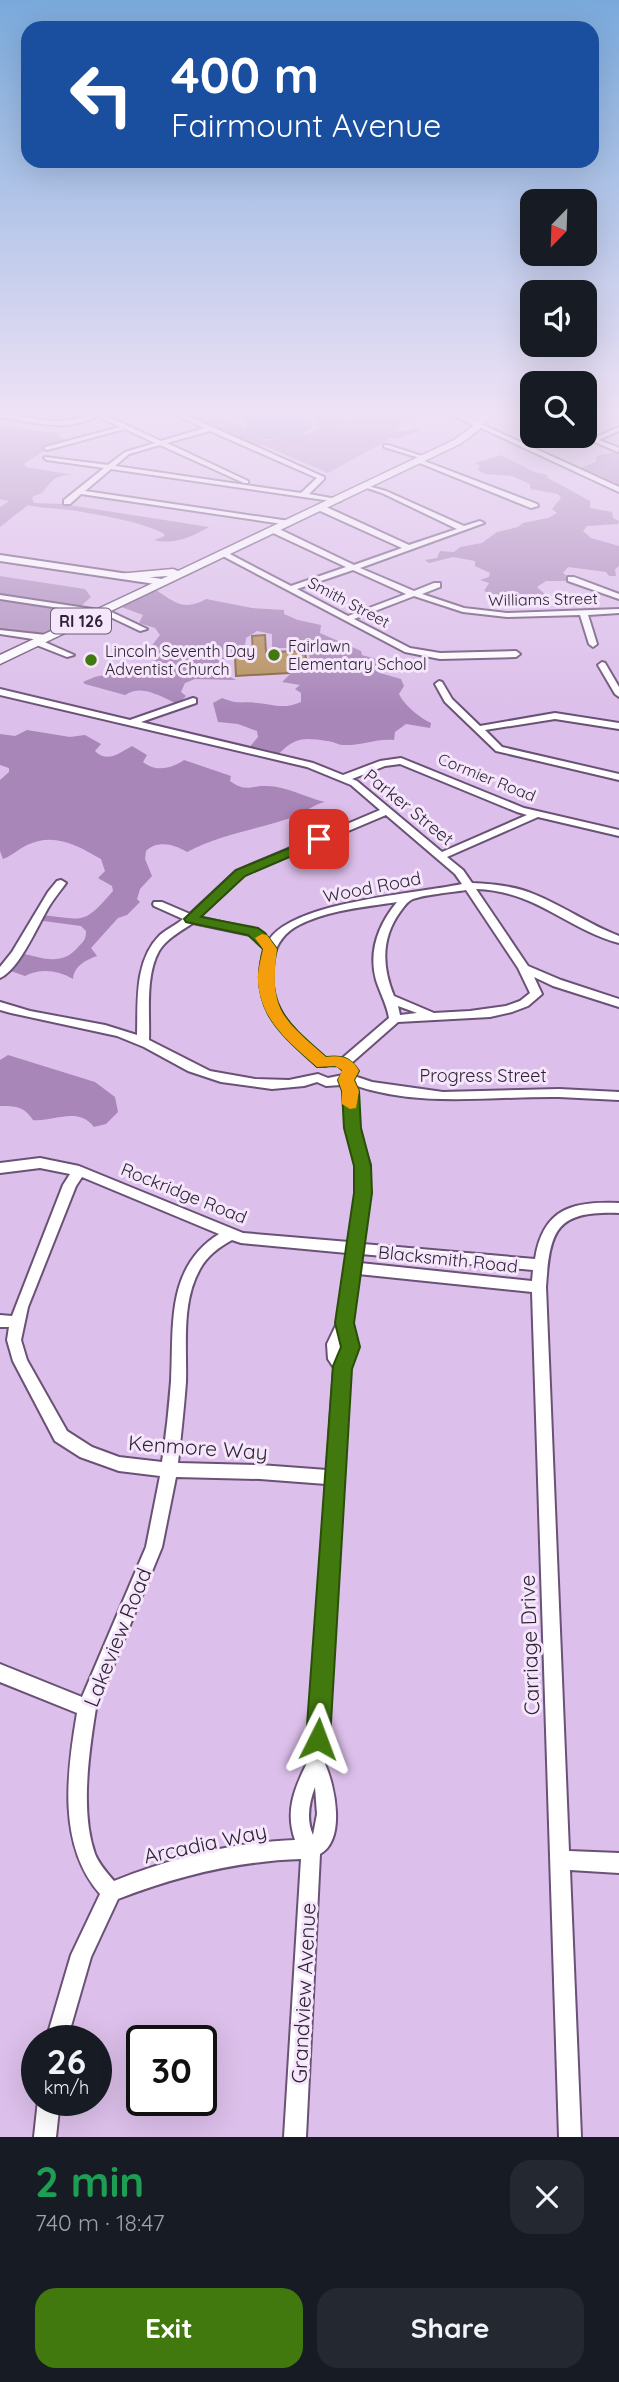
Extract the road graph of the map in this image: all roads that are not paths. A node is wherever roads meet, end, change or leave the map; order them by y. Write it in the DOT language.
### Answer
graph roads {
  1 [pos="213,512"];
  2 [pos="313,512"];
  3 [pos="329,512"];
  4 [pos="427,512"];
  5 [pos="289,523"];
  6 [pos="480,523"];
  7 [pos="464,529"];
  8 [pos="274,530"];
  9 [pos="407,547"];
  10 [pos="223,554"];
  11 [pos="0,558"];
  12 [pos="199,565"];
  13 [pos="352,567"];
  14 [pos="121,576"];
  15 [pos="571,579"];
  16 [pos="162,582"];
  17 [pos="438,585"];
  18 [pos="291,589"];
  19 [pos="412,593"];
  20 [pos="0,597"];
  21 [pos="619,597"];
  22 [pos="130,598"];
  23 [pos="101,611"];
  24 [pos="619,611"];
  25 [pos="583,612"];
  26 [pos="347,619"];
  27 [pos="143,629"];
  28 [pos="0,632"];
  29 [pos="42,640"];
  30 [pos="593,644"];
  31 [pos="516,654"];
  32 [pos="70,655"];
  33 [pos="0,660"];
  34 [pos="602,665"];
  35 [pos="439,684"];
  36 [pos="0,692"];
  37 [pos="619,694"];
  38 [pos="193,701"];
  39 [pos="130,723"];
  40 [pos="619,726"];
  41 [pos="477,729"];
  42 [pos="619,777"];
  43 [pos="345,778"];
  44 [pos="386,811"];
  45 [pos="537,814"];
  46 [pos="619,833"];
  47 [pos="441,856"];
  48 [pos="61,883"];
  49 [pos="469,886"];
  50 [pos="408,897"];
  51 [pos="158,904"];
  52 [pos="362,906"];
  53 [pos="191,919"];
  54 [pos="386,924"];
  55 [pos="284,930"];
  56 [pos="253,932"];
  57 [pos="619,940"];
  58 [pos="270,949"];
  59 [pos="524,968"];
  60 [pos="0,974"];
  61 [pos="557,983"];
  62 [pos="536,994"];
  63 [pos="391,999"];
  64 [pos="619,1003"];
  65 [pos="0,1006"];
  66 [pos="433,1015"];
  67 [pos="395,1019"];
  68 [pos="143,1041"];
  69 [pos="323,1063"];
  70 [pos="344,1063"];
  71 [pos="318,1078"];
  72 [pos="347,1079"];
  73 [pos="619,1096"];
  74 [pos="0,1168"];
  75 [pos="79,1171"];
  76 [pos="619,1208"];
  77 [pos="229,1235"];
  78 [pos="356,1249"];
  79 [pos="540,1265"];
  80 [pos="354,1268"];
  81 [pos="538,1287"];
  82 [pos="0,1321"];
  83 [pos="16,1322"];
  84 [pos="169,1469"];
  85 [pos="334,1478"];
  86 [pos="0,1673"];
  87 [pos="87,1709"];
  88 [pos="316,1765"];
  89 [pos="311,1849"];
  90 [pos="559,1860"];
  91 [pos="619,1863"];
  92 [pos="111,1892"];
  93 [pos="61,2025"];
  94 [pos="47,2116"];
  95 [pos="45,2137"];
  96 [pos="295,2137"];
  97 [pos="570,2137"];
  1 -- 5 [label="street"];
  2 -- 5 [label="main road, RI 126"];
  3 -- 9 [label="street"];
  4 -- 7 [label="street"];
  5 -- 8 [label="main road, RI 126"];
  6 -- 7 [label="street"];
  7 -- 9 [label="street"];
  8 -- 10 [label="main road, RI 126"];
  8 -- 13 [label="street, Williams Street"];
  9 -- 13 [label="street"];
  10 -- 12 [label="main road, RI 126"];
  10 -- 18 [label="street, Smith Street"];
  11 -- 14 [label="street"];
  12 -- 14 [label="main road"];
  12 -- 16 [label="main road, RI 126"];
  13 -- 18 [label="street"];
  13 -- 19 [label="street, Williams Street"];
  14 -- 16 [label="street"];
  14 -- 22 [label="main road"];
  15 -- 21 [label="street"];
  16 -- 22 [label="main road, RI 126"];
  17 -- 19 [label="street"];
  18 -- 26 [label="street, Smith Street"];
  19 -- 25 [label="street, Williams Street"];
  19 -- 26 [label="street"];
  20 -- 23 [label="street"];
  22 -- 23 [label="main road, RI 126"];
  23 -- 27 [label="street"];
  23 -- 29 [label="main road, RI 126"];
  24 -- 25 [label="street, Williams Street"];
  25 -- 30 [label="street"];
  26 -- 31 [label="street, Smith Street"];
  28 -- 29 [label="street"];
  29 -- 32 [label="street"];
  29 -- 33 [label="main road, RI 126"];
  34 -- 37 [label="street"];
  35 -- 41 [label="street"];
  36 -- 39 [label="street, Parker Street"];
  38 -- 39 [label="street"];
  39 -- 43 [label="street, Parker Street"];
  40 -- 41 [label="street"];
  41 -- 42 [label="street"];
  43 -- 44 [label="street, Parker Street"];
  43 -- 45 [label="street, Cormier Road"];
  44 -- 47 [label="street, Parker Street"];
  44 -- 53 [label="street"];
  45 -- 46 [label="street, Cormier Road"];
  45 -- 47 [label="street"];
  47 -- 49 [label="street, Parker Street"];
  48 -- 60 [label="street"];
  49 -- 50 [label="street, Wood Road"];
  49 -- 57 [label="street, Wood Road"];
  49 -- 59 [label="street, Parker Street"];
  50 -- 52 [label="street, Wood Road"];
  50 -- 54 [label="street"];
  51 -- 53 [label="street, Wood Road"];
  52 -- 54 [label="street"];
  52 -- 55 [label="street, Wood Road"];
  53 -- 56 [label="street, Wood Road"];
  53 -- 68 [label="street"];
  54 -- 63 [label="street"];
  55 -- 56 [label="street, Wood Road"];
  55 -- 58 [label="street"];
  56 -- 58 [label="street"];
  58 -- 69 [label="street"];
  59 -- 61 [label="street"];
  59 -- 62 [label="street"];
  61 -- 62 [label="street"];
  61 -- 64 [label="street"];
  62 -- 66 [label="street"];
  63 -- 66 [label="street"];
  63 -- 67 [label="street"];
  65 -- 68 [label="street"];
  66 -- 67 [label="street"];
  67 -- 70 [label="street"];
  68 -- 71 [label="street"];
  69 -- 70 [label="street"];
  69 -- 71 [label="street"];
  70 -- 72 [label="street"];
  71 -- 72 [label="street"];
  72 -- 73 [label="street, Progress Street"];
  72 -- 78 [label="street, Grandview Avenue"];
  74 -- 75 [label="street, Rockridge Road"];
  75 -- 77 [label="street, Rockridge Road"];
  75 -- 83 [label="street, Kenmore Way"];
  76 -- 79 [label="street, Carriage Drive"];
  77 -- 78 [label="street, Rockridge Road"];
  77 -- 84 [label="street, Lakeview Road"];
  78 -- 79 [label="street, Blacksmith Road"];
  78 -- 80 [label="street, Grandview Avenue"];
  79 -- 81 [label="street, Carriage Drive"];
  80 -- 81 [label="street, Blacksmith Road"];
  80 -- 85 [label="street, Grandview Avenue"];
  81 -- 90 [label="street, Carriage Drive"];
  82 -- 83 [label="street"];
  83 -- 84 [label="street, Kenmore Way"];
  84 -- 85 [label="street, Kenmore Way"];
  84 -- 87 [label="street, Lakeview Road"];
  85 -- 88 [label="street, Grandview Avenue"];
  86 -- 87 [label="street"];
  87 -- 92 [label="street, Lakeview Road"];
  88 -- 89 [label="street, Grandview Avenue"];
  88 -- 89 [label="street, Grandview Avenue"];
  89 -- 92 [label="street, Arcadia Way"];
  89 -- 96 [label="street, Grandview Avenue"];
  90 -- 91 [label="street"];
  90 -- 97 [label="street, Carriage Drive"];
  92 -- 93 [label="street"];
  94 -- 95 [label="street"];
}
